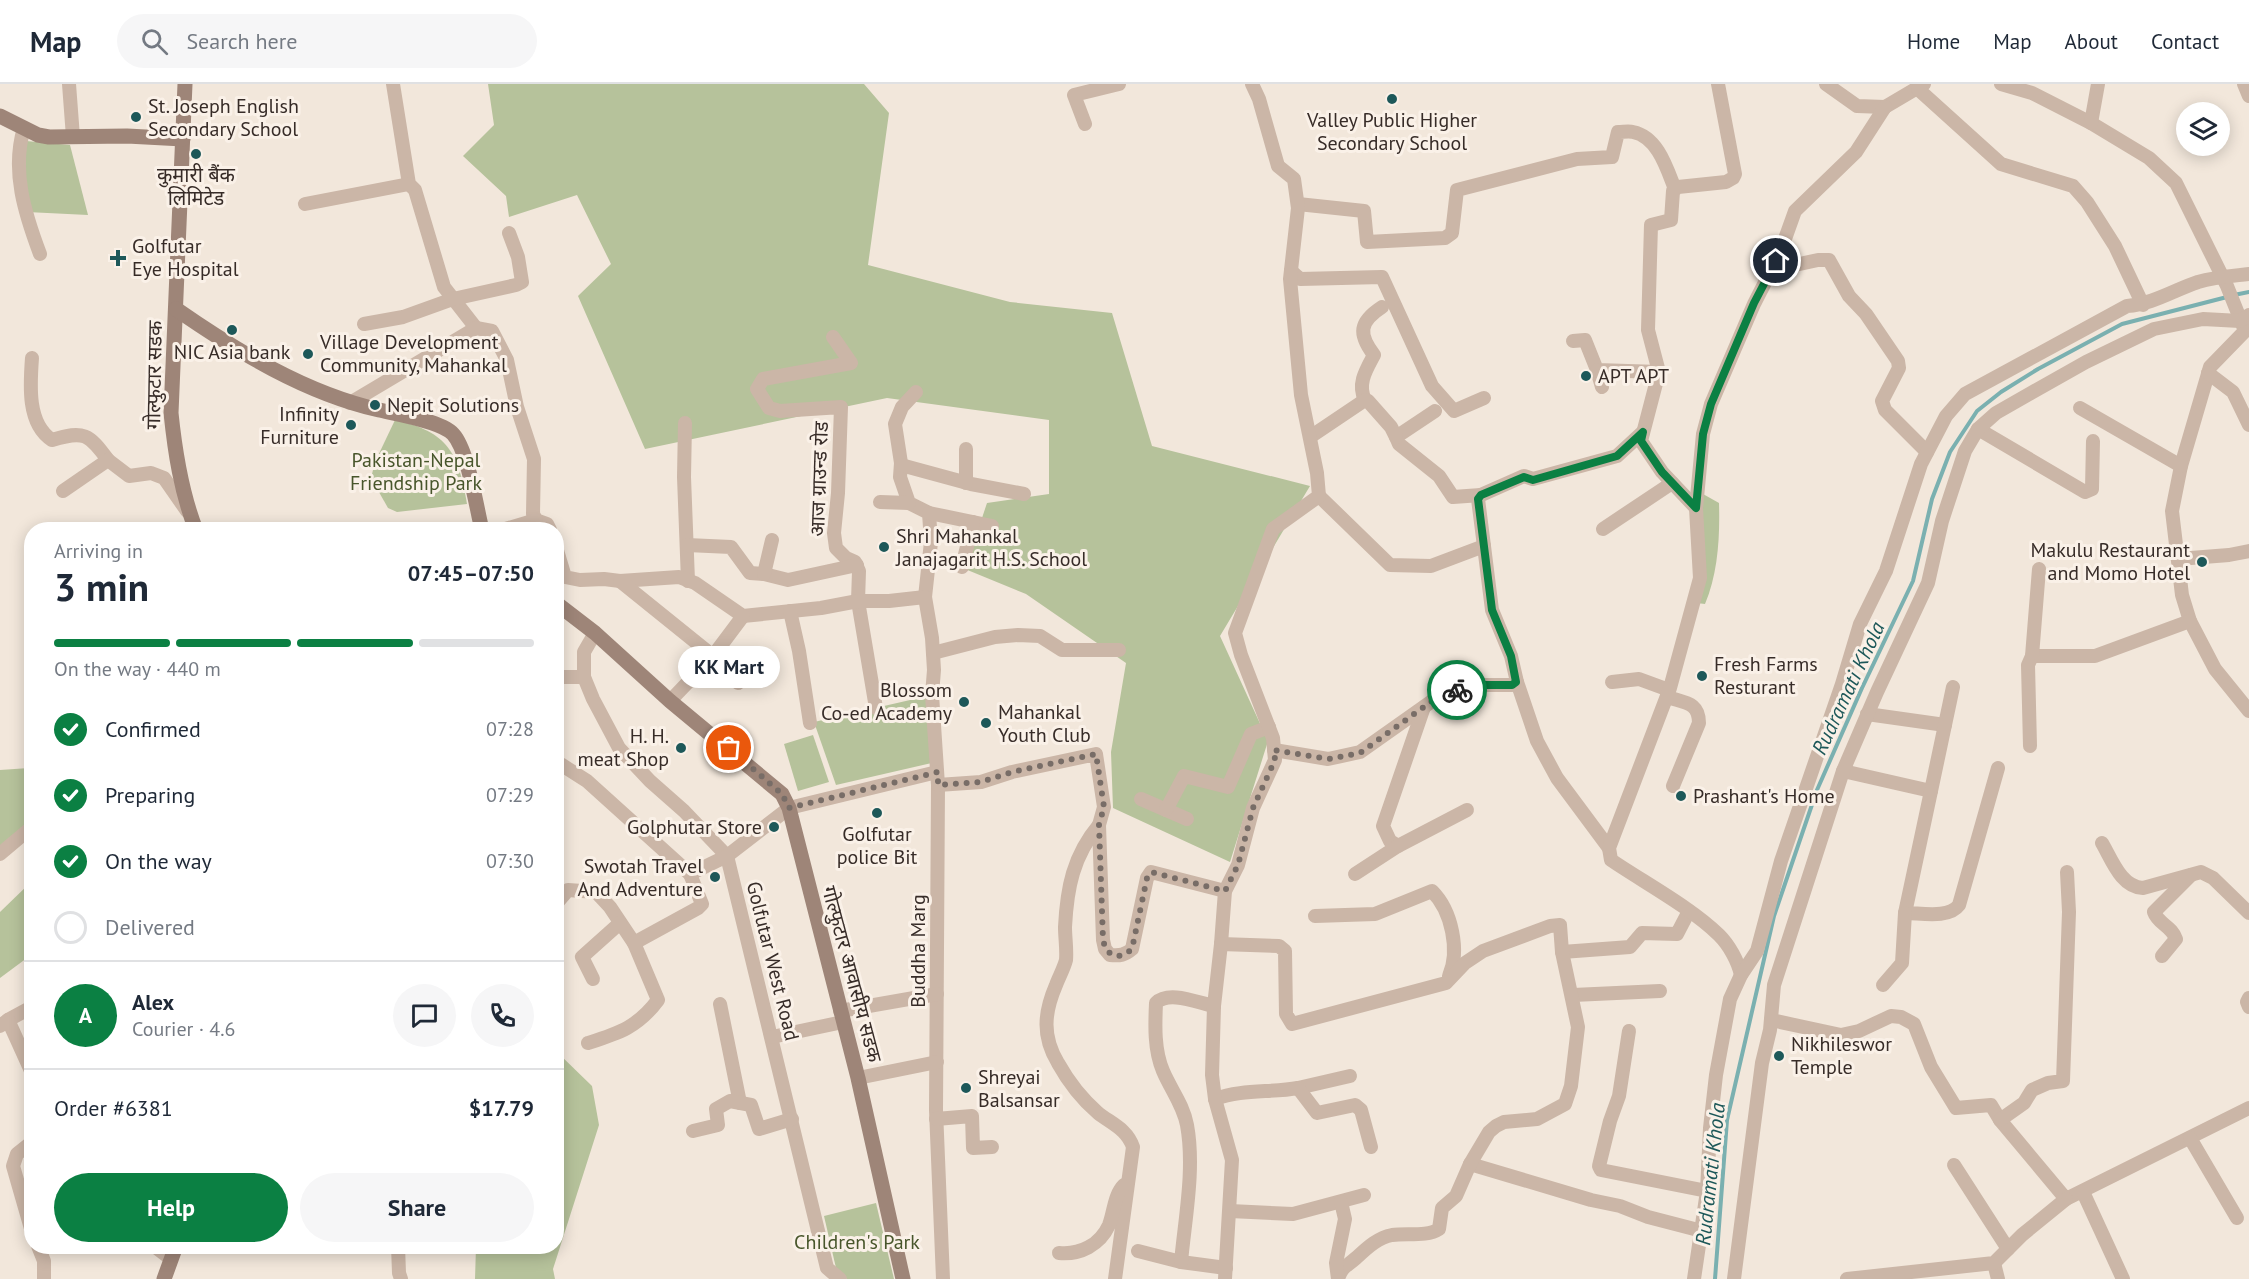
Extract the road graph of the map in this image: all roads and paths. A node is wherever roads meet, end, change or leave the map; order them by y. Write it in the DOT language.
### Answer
graph roads {
  1 [pos="69,84"];
  2 [pos="185,84"];
  3 [pos="393,84"];
  4 [pos="1119,84"];
  5 [pos="1252,84"];
  6 [pos="1718,84"];
  7 [pos="1826,84"];
  8 [pos="2001,84"];
  9 [pos="2098,84"];
  10 [pos="2244,84"];
  11 [pos="1921,87"];
  12 [pos="2249,96"];
  13 [pos="1885,106"];
  14 [pos="0,116"];
  15 [pos="2091,123"];
  16 [pos="1085,124"];
  17 [pos="24,128"];
  18 [pos="73,137"];
  19 [pos="183,139"];
  20 [pos="409,184"];
  21 [pos="1675,189"];
  22 [pos="304,204"];
  23 [pos="1298,204"];
  24 [pos="509,233"];
  25 [pos="40,254"];
  26 [pos="1776,261"];
  27 [pos="1291,271"];
  28 [pos="2249,274"];
  29 [pos="2224,281"];
  30 [pos="453,299"];
  31 [pos="2143,305"];
  32 [pos="1382,307"];
  33 [pos="176,309"];
  34 [pos="2244,322"];
  35 [pos="364,324"];
  36 [pos="476,328"];
  37 [pos="833,337"];
  38 [pos="1573,341"];
  39 [pos="32,358"];
  40 [pos="1597,370"];
  41 [pos="1659,372"];
  42 [pos="2208,373"];
  43 [pos="1602,387"];
  44 [pos="916,392"];
  45 [pos="1484,398"];
  46 [pos="1365,400"];
  47 [pos="350,404"];
  48 [pos="2080,408"];
  49 [pos="1435,411"];
  50 [pos="685,423"];
  51 [pos="2249,425"];
  52 [pos="1978,429"];
  53 [pos="1643,432"];
  54 [pos="1310,437"];
  55 [pos="1396,437"];
  56 [pos="2093,441"];
  57 [pos="966,449"];
  58 [pos="1927,452"];
  59 [pos="108,460"];
  60 [pos="901,465"];
  61 [pos="2181,466"];
  62 [pos="966,483"];
  63 [pos="1672,483"];
  64 [pos="63,491"];
  65 [pos="1024,494"];
  66 [pos="1481,495"];
  67 [pos="1319,496"];
  68 [pos="879,502"];
  69 [pos="909,503"];
  70 [pos="1696,508"];
  71 [pos="189,513"];
  72 [pos="929,513"];
  73 [pos="536,520"];
  74 [pos="193,522"];
  75 [pos="480,522"];
  76 [pos="529,522"];
  77 [pos="542,522"];
  78 [pos="973,522"];
  79 [pos="992,526"];
  80 [pos="1603,529"];
  81 [pos="772,540"];
  82 [pos="687,545"];
  83 [pos="1485,546"];
  84 [pos="2249,551"];
  85 [pos="2178,559"];
  86 [pos="856,565"];
  87 [pos="962,567"];
  88 [pos="2039,569"];
  89 [pos="564,574"];
  90 [pos="764,574"];
  91 [pos="565,577"];
  92 [pos="688,580"];
  93 [pos="620,581"];
  94 [pos="925,597"];
  95 [pos="858,601"];
  96 [pos="564,609"];
  97 [pos="790,610"];
  98 [pos="744,616"];
  99 [pos="2190,621"];
  100 [pos="595,633"];
  101 [pos="1119,650"];
  102 [pos="933,653"];
  103 [pos="713,656"];
  104 [pos="2032,656"];
  105 [pos="564,677"];
  106 [pos="584,677"];
  107 [pos="1516,682"];
  108 [pos="1612,682"];
  109 [pos="738,683"];
  110 [pos="1953,687"];
  111 [pos="1668,693"];
  112 [pos="670,701"];
  113 [pos="1424,707"];
  114 [pos="876,708"];
  115 [pos="2249,711"];
  116 [pos="1867,714"];
  117 [pos="810,723"];
  118 [pos="1945,725"];
  119 [pos="1269,727"];
  120 [pos="2030,746"];
  121 [pos="1274,750"];
  122 [pos="564,766"];
  123 [pos="1998,768"];
  124 [pos="1843,771"];
  125 [pos="938,778"];
  126 [pos="1673,786"];
  127 [pos="1930,791"];
  128 [pos="1141,799"];
  129 [pos="789,808"];
  130 [pos="1166,810"];
  131 [pos="1467,810"];
  132 [pos="1187,819"];
  133 [pos="1099,825"];
  134 [pos="24,834"];
  135 [pos="2102,843"];
  136 [pos="1398,846"];
  137 [pos="1609,848"];
  138 [pos="0,854"];
  139 [pos="727,855"];
  140 [pos="2067,872"];
  141 [pos="690,874"];
  142 [pos="1355,874"];
  143 [pos="2193,874"];
  144 [pos="1225,891"];
  145 [pos="564,895"];
  146 [pos="2246,907"];
  147 [pos="1689,911"];
  148 [pos="1905,913"];
  149 [pos="1315,916"];
  150 [pos="620,923"];
  151 [pos="634,943"];
  152 [pos="1221,944"];
  153 [pos="1562,952"];
  154 [pos="2162,956"];
  155 [pos="1741,975"];
  156 [pos="593,979"];
  157 [pos="1446,983"];
  158 [pos="1884,985"];
  159 [pos="1660,991"];
  160 [pos="938,994"];
  161 [pos="1573,995"];
  162 [pos="2249,998"];
  163 [pos="720,1004"];
  164 [pos="1214,1006"];
  165 [pos="2249,1007"];
  166 [pos="24,1012"];
  167 [pos="841,1017"];
  168 [pos="1771,1020"];
  169 [pos="4,1023"];
  170 [pos="1629,1031"];
  171 [pos="772,1037"];
  172 [pos="588,1043"];
  173 [pos="24,1059"];
  174 [pos="937,1062"];
  175 [pos="1350,1076"];
  176 [pos="858,1078"];
  177 [pos="1298,1088"];
  178 [pos="1215,1099"];
  179 [pos="740,1103"];
  180 [pos="2249,1108"];
  181 [pos="792,1119"];
  182 [pos="936,1119"];
  183 [pos="2000,1119"];
  184 [pos="693,1131"];
  185 [pos="2190,1138"];
  186 [pos="1371,1147"];
  187 [pos="24,1148"];
  188 [pos="992,1148"];
  189 [pos="1470,1164"];
  190 [pos="1954,1165"];
  191 [pos="1128,1183"];
  192 [pos="1707,1191"];
  193 [pos="2083,1192"];
  194 [pos="1364,1195"];
  195 [pos="2066,1199"];
  196 [pos="1341,1202"];
  197 [pos="24,1204"];
  198 [pos="1230,1211"];
  199 [pos="2237,1218"];
  200 [pos="1702,1231"];
  201 [pos="2008,1249"];
  202 [pos="1138,1251"];
  203 [pos="1059,1253"];
  204 [pos="41,1254"];
  205 [pos="174,1254"];
  206 [pos="398,1254"];
  207 [pos="1181,1262"];
  208 [pos="1994,1263"];
  209 [pos="1226,1274"];
  210 [pos="44,1279"];
  211 [pos="164,1279"];
  212 [pos="401,1279"];
  213 [pos="840,1279"];
  214 [pos="903,1279"];
  215 [pos="944,1279"];
  216 [pos="1115,1279"];
  217 [pos="1338,1279"];
  218 [pos="1694,1279"];
  219 [pos="1734,1279"];
  220 [pos="1847,1279"];
  221 [pos="1998,1279"];
  222 [pos="2123,1279"];
  1 -- 18 [label="street"];
  2 -- 19 [label="main road, गोल्फुटार सडक"];
  3 -- 20 [label="street"];
  4 -- 16 [label="street"];
  5 -- 23 [label="street"];
  6 -- 21 [label="street"];
  7 -- 13 [label="street"];
  8 -- 15 [label="street"];
  9 -- 15 [label="street"];
  10 -- 12 [label="street"];
  11 -- 13 [label="street"];
  11 -- 31 [label="street"];
  13 -- 26 [label="street"];
  14 -- 17 [label="main road"];
  15 -- 29 [label="street"];
  17 -- 18 [label="main road"];
  17 -- 25 [label="street"];
  18 -- 19 [label="main road"];
  19 -- 33 [label="main road, गोल्फुटार सडक"];
  20 -- 22 [label="street"];
  20 -- 30 [label="street"];
  21 -- 23 [label="street"];
  21 -- 41 [label="street"];
  23 -- 27 [label="street"];
  24 -- 30 [label="street"];
  26 -- 58 [label="street"];
  26 -- 70 [label="street"];
  27 -- 45 [label="street"];
  27 -- 54 [label="street"];
  28 -- 29 [label="street"];
  29 -- 31 [label="street"];
  29 -- 34 [label="street"];
  30 -- 35 [label="street"];
  30 -- 36 [label="street"];
  31 -- 58 [label="street"];
  32 -- 46 [label="street"];
  33 -- 47 [label="main road"];
  33 -- 71 [label="main road, गोल्फुटार सडक"];
  34 -- 42 [label="street"];
  34 -- 52 [label="street"];
  36 -- 47 [label="street"];
  36 -- 73 [label="street"];
  37 -- 86 [label="street, आज ग्राउन्ड रोड"];
  38 -- 40 [label="street"];
  39 -- 59 [label="street"];
  40 -- 41 [label="street"];
  40 -- 43 [label="street"];
  41 -- 53 [label="street"];
  42 -- 51 [label="street"];
  42 -- 61 [label="street"];
  44 -- 60 [label="street"];
  46 -- 54 [label="street"];
  46 -- 55 [label="street"];
  47 -- 75 [label="main road"];
  48 -- 61 [label="street"];
  49 -- 55 [label="street"];
  50 -- 82 [label="street"];
  52 -- 56 [label="street"];
  52 -- 116 [label="street"];
  53 -- 63 [label="street"];
  53 -- 66 [label="street"];
  54 -- 67 [label="street"];
  55 -- 66 [label="street"];
  57 -- 62 [label="street"];
  58 -- 155 [label="street"];
  59 -- 64 [label="street"];
  59 -- 71 [label="street"];
  60 -- 62 [label="street"];
  60 -- 69 [label="street"];
  61 -- 85 [label="street"];
  62 -- 65 [label="street"];
  63 -- 70 [label="street"];
  63 -- 80 [label="street"];
  66 -- 83 [label="street"];
  67 -- 83 [label="street"];
  67 -- 119 [label="street"];
  68 -- 69 [label="street"];
  69 -- 72 [label="street"];
  70 -- 111 [label="street"];
  71 -- 74 [label="main road, गोल्फुटार सडक"];
  72 -- 78 [label="street"];
  72 -- 94 [label="street, Buddha Marg"];
  73 -- 76 [label="street"];
  73 -- 77 [label="street"];
  78 -- 79 [label="street"];
  78 -- 87 [label="street"];
  81 -- 90 [label="street"];
  82 -- 90 [label="street"];
  82 -- 92 [label="street"];
  83 -- 107 [label="street"];
  84 -- 85 [label="street"];
  85 -- 99 [label="street"];
  86 -- 90 [label="street"];
  86 -- 95 [label="street"];
  88 -- 104 [label="street"];
  89 -- 91 [label="street"];
  91 -- 93 [label="street"];
  92 -- 93 [label="street"];
  92 -- 98 [label="street"];
  93 -- 103 [label="street"];
  94 -- 95 [label="street"];
  94 -- 102 [label="street, Buddha Marg"];
  95 -- 97 [label="street"];
  95 -- 114 [label="street"];
  96 -- 100 [label="main road, गोल्फुटार आवासीय सडक"];
  97 -- 98 [label="street"];
  97 -- 117 [label="street"];
  98 -- 103 [label="street"];
  99 -- 104 [label="street"];
  99 -- 115 [label="street"];
  100 -- 106 [label="street"];
  100 -- 112 [label="main road, गोल्फुटार आवासीय सडक"];
  101 -- 102 [label="street"];
  102 -- 125 [label="street, Buddha Marg"];
  103 -- 109 [label="street"];
  103 -- 112 [label="street"];
  104 -- 120 [label="street"];
  105 -- 106 [label="street"];
  106 -- 139 [label="street"];
  107 -- 113 [label="street"];
  107 -- 137 [label="street"];
  108 -- 111 [label="street"];
  110 -- 118 [label="street"];
  111 -- 126 [label="street"];
  111 -- 137 [label="street"];
  112 -- 129 [label="main road, गोल्फुटार आवासीय सडक"];
  113 -- 121 [label="street"];
  113 -- 136 [label="street"];
  116 -- 118 [label="street"];
  116 -- 124 [label="street"];
  118 -- 127 [label="street"];
  119 -- 121 [label="street"];
  119 -- 130 [label="street"];
  121 -- 144 [label="street"];
  122 -- 141 [label="street"];
  123 -- 148 [label="street"];
  124 -- 127 [label="street"];
  124 -- 168 [label="street"];
  125 -- 129 [label="street"];
  125 -- 133 [label="street"];
  125 -- 160 [label="street, Buddha Marg"];
  127 -- 148 [label="street"];
  128 -- 130 [label="street"];
  129 -- 139 [label="street"];
  129 -- 167 [label="main road, गोल्फुटार आवासीय सडक"];
  130 -- 132 [label="street"];
  131 -- 136 [label="street"];
  133 -- 144 [label="street"];
  133 -- 191 [label="street"];
  134 -- 138 [label="street"];
  135 -- 143 [label="street"];
  136 -- 142 [label="street"];
  137 -- 147 [label="street"];
  139 -- 141 [label="street"];
  139 -- 171 [label="street, Golfutar West Road"];
  140 -- 183 [label="street"];
  141 -- 151 [label="street"];
  143 -- 146 [label="street"];
  143 -- 154 [label="street"];
  144 -- 152 [label="street"];
  145 -- 150 [label="street"];
  147 -- 153 [label="street"];
  147 -- 155 [label="street"];
  148 -- 158 [label="street"];
  149 -- 157 [label="street"];
  150 -- 151 [label="street"];
  150 -- 156 [label="street"];
  151 -- 172 [label="street"];
  152 -- 157 [label="street"];
  152 -- 164 [label="street"];
  153 -- 157 [label="street"];
  153 -- 161 [label="street"];
  155 -- 192 [label="street"];
  159 -- 161 [label="street"];
  160 -- 167 [label="street"];
  160 -- 174 [label="street, Buddha Marg"];
  161 -- 189 [label="street"];
  162 -- 165 [label="street"];
  163 -- 179 [label="street"];
  164 -- 178 [label="street"];
  164 -- 207 [label="street"];
  166 -- 169 [label="street"];
  167 -- 171 [label="street"];
  167 -- 176 [label="main road, गोल्फुटार आवासीय सडक"];
  168 -- 183 [label="street"];
  168 -- 219 [label="street"];
  169 -- 173 [label="street"];
  170 -- 192 [label="street"];
  171 -- 181 [label="street, Golfutar West Road"];
  174 -- 176 [label="street"];
  174 -- 182 [label="street, Buddha Marg"];
  175 -- 177 [label="street"];
  176 -- 214 [label="main road, गोल्फुटार आवासीय सडक"];
  177 -- 178 [label="street"];
  177 -- 186 [label="street"];
  178 -- 198 [label="street"];
  179 -- 181 [label="street"];
  179 -- 184 [label="street"];
  180 -- 185 [label="street"];
  181 -- 213 [label="street, Golfutar West Road"];
  182 -- 188 [label="street"];
  182 -- 215 [label="street, Buddha Marg"];
  183 -- 195 [label="street"];
  185 -- 193 [label="street"];
  185 -- 199 [label="street"];
  187 -- 197 [label="street"];
  189 -- 200 [label="street"];
  189 -- 217 [label="street"];
  190 -- 201 [label="street"];
  191 -- 203 [label="street"];
  191 -- 216 [label="street"];
  192 -- 200 [label="street"];
  193 -- 195 [label="street"];
  193 -- 222 [label="street"];
  194 -- 196 [label="street"];
  195 -- 201 [label="street"];
  196 -- 198 [label="street"];
  196 -- 217 [label="street"];
  198 -- 209 [label="street"];
  200 -- 218 [label="street"];
  201 -- 208 [label="street"];
  202 -- 207 [label="street"];
  204 -- 210 [label="street"];
  205 -- 211 [label="main road"];
  206 -- 212 [label="street"];
  207 -- 209 [label="street"];
  208 -- 220 [label="street"];
  208 -- 221 [label="street"];
}
